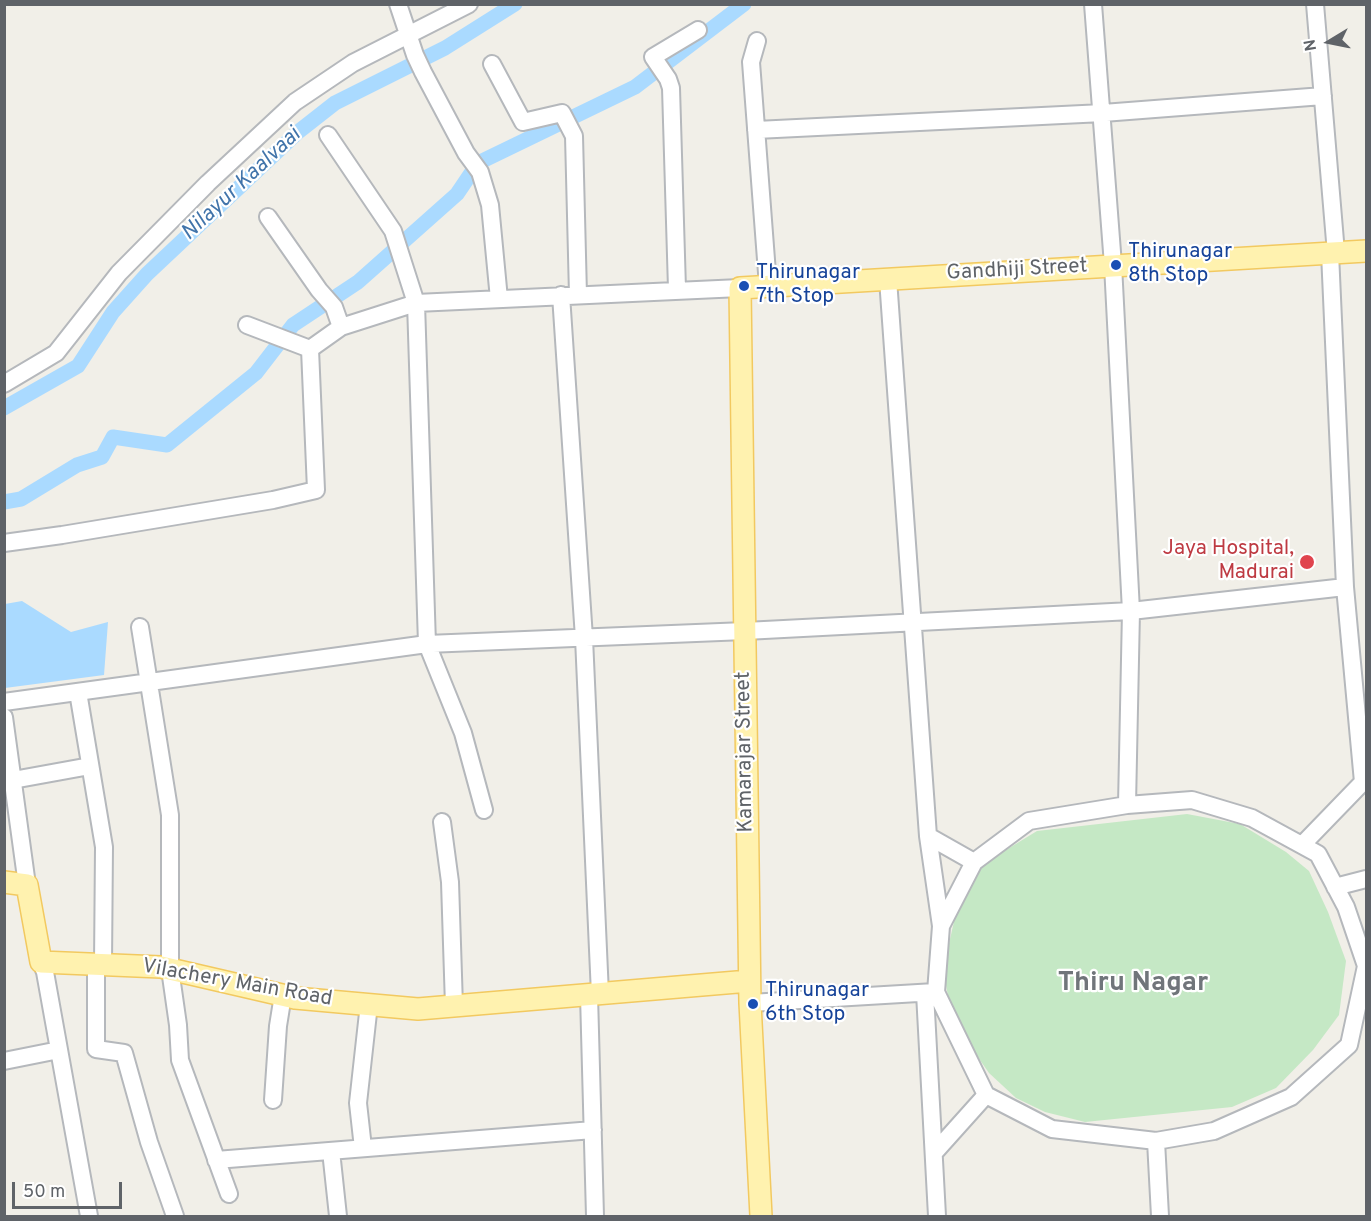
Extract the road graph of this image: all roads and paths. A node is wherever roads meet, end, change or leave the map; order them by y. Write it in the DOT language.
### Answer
graph roads {
  1 [pos="398,4"];
  2 [pos="469,4"];
  3 [pos="1093,4"];
  4 [pos="1315,4"];
  5 [pos="698,30"];
  6 [pos="407,36"];
  7 [pos="757,41"];
  8 [pos="492,64"];
  9 [pos="1323,96"];
  10 [pos="1103,113"];
  11 [pos="756,130"];
  12 [pos="328,135"];
  13 [pos="268,217"];
  14 [pos="1366,251"];
  15 [pos="1333,253"];
  16 [pos="1113,265"];
  17 [pos="888,279"];
  18 [pos="768,286"];
  19 [pos="740,288"];
  20 [pos="677,289"];
  21 [pos="569,295"];
  22 [pos="499,299"];
  23 [pos="416,303"];
  24 [pos="247,325"];
  25 [pos="341,327"];
  26 [pos="310,349"];
  27 [pos="4,384"];
  28 [pos="4,543"];
  29 [pos="1345,587"];
  30 [pos="1131,610"];
  31 [pos="911,622"];
  32 [pos="140,627"];
  33 [pos="745,631"];
  34 [pos="584,638"];
  35 [pos="427,644"];
  36 [pos="149,682"];
  37 [pos="78,692"];
  38 [pos="4,702"];
  39 [pos="4,717"];
  40 [pos="90,766"];
  41 [pos="13,780"];
  42 [pos="1365,782"];
  43 [pos="1127,805"];
  44 [pos="484,810"];
  45 [pos="442,822"];
  46 [pos="928,836"];
  47 [pos="1302,845"];
  48 [pos="974,862"];
  49 [pos="1366,879"];
  50 [pos="4,882"];
  51 [pos="27,885"];
  52 [pos="1335,887"];
  53 [pos="941,926"];
  54 [pos="41,962"];
  55 [pos="99,964"];
  56 [pos="1366,966"];
  57 [pos="170,969"];
  58 [pos="749,981"];
  59 [pos="930,992"];
  60 [pos="595,994"];
  61 [pos="283,995"];
  62 [pos="750,1003"];
  63 [pos="369,1004"];
  64 [pos="454,1006"];
  65 [pos="59,1050"];
  66 [pos="4,1061"];
  67 [pos="986,1095"];
  68 [pos="273,1100"];
  69 [pos="592,1130"];
  70 [pos="1156,1141"];
  71 [pos="363,1148"];
  72 [pos="331,1151"];
  73 [pos="934,1153"];
  74 [pos="216,1160"];
  75 [pos="229,1194"];
  76 [pos="88,1216"];
  77 [pos="176,1216"];
  78 [pos="338,1216"];
  79 [pos="595,1216"];
  80 [pos="761,1216"];
  81 [pos="937,1216"];
  82 [pos="1160,1216"];
  1 -- 6 [label="street"];
  2 -- 6 [label="street"];
  3 -- 10 [label="street"];
  4 -- 9 [label="street"];
  5 -- 20 [label="street"];
  6 -- 22 [label="street"];
  6 -- 27 [label="street"];
  7 -- 11 [label="street"];
  8 -- 21 [label="street"];
  9 -- 10 [label="street"];
  9 -- 15 [label="street"];
  10 -- 11 [label="street"];
  10 -- 16 [label="street"];
  11 -- 18 [label="street"];
  12 -- 23 [label="street"];
  13 -- 25 [label="street"];
  14 -- 15 [label="main road, Gandhiji Street"];
  15 -- 16 [label="main road, Gandhiji Street"];
  15 -- 29 [label="street"];
  16 -- 17 [label="main road, Gandhiji Street"];
  16 -- 30 [label="street"];
  17 -- 18 [label="main road, Gandhiji Street"];
  17 -- 31 [label="street"];
  18 -- 19 [label="main road, Gandhiji Street"];
  19 -- 20 [label="street"];
  19 -- 33 [label="main road, Kamarajar Street"];
  20 -- 21 [label="street"];
  21 -- 22 [label="street"];
  21 -- 34 [label="street"];
  22 -- 23 [label="street"];
  23 -- 25 [label="street"];
  23 -- 35 [label="street"];
  24 -- 26 [label="street"];
  25 -- 26 [label="street"];
  26 -- 28 [label="street"];
  29 -- 30 [label="street"];
  29 -- 42 [label="street"];
  30 -- 31 [label="street"];
  30 -- 43 [label="street"];
  31 -- 33 [label="street"];
  31 -- 46 [label="street"];
  32 -- 36 [label="street"];
  33 -- 34 [label="street"];
  33 -- 58 [label="main road, Kamarajar Street"];
  34 -- 35 [label="street"];
  34 -- 60 [label="street"];
  35 -- 36 [label="street"];
  35 -- 44 [label="street"];
  36 -- 37 [label="street"];
  36 -- 57 [label="street"];
  37 -- 38 [label="street"];
  37 -- 40 [label="street"];
  39 -- 41 [label="street"];
  40 -- 41 [label="street"];
  40 -- 55 [label="street"];
  41 -- 51 [label="street"];
  42 -- 47 [label="street"];
  43 -- 47 [label="street"];
  43 -- 48 [label="street"];
  45 -- 64 [label="street"];
  46 -- 48 [label="street"];
  46 -- 53 [label="street"];
  47 -- 52 [label="street"];
  48 -- 53 [label="street"];
  49 -- 52 [label="street"];
  50 -- 51 [label="main road"];
  51 -- 54 [label="main road"];
  52 -- 56 [label="street"];
  53 -- 59 [label="street"];
  54 -- 55 [label="main road, Vilachery Main Road"];
  54 -- 65 [label="street"];
  55 -- 57 [label="main road, Vilachery Main Road"];
  55 -- 77 [label="street"];
  56 -- 70 [label="street"];
  57 -- 61 [label="main road, Vilachery Main Road"];
  57 -- 74 [label="street"];
  58 -- 60 [label="main road, Vilachery Main Road"];
  58 -- 62 [label="main road, Kamarajar Street"];
  59 -- 62 [label="street"];
  59 -- 67 [label="street"];
  59 -- 73 [label="street"];
  60 -- 64 [label="main road, Vilachery Main Road"];
  60 -- 69 [label="street"];
  61 -- 63 [label="main road, Vilachery Main Road"];
  61 -- 68 [label="street"];
  62 -- 80 [label="main road, Kamarajar Street"];
  63 -- 64 [label="main road, Vilachery Main Road"];
  63 -- 71 [label="street"];
  65 -- 66 [label="street"];
  65 -- 76 [label="street"];
  67 -- 70 [label="street"];
  67 -- 73 [label="street"];
  69 -- 71 [label="street"];
  69 -- 79 [label="street"];
  70 -- 82 [label="street"];
  71 -- 72 [label="street"];
  72 -- 74 [label="street"];
  72 -- 78 [label="street"];
  73 -- 81 [label="street"];
  74 -- 75 [label="street"];
}
